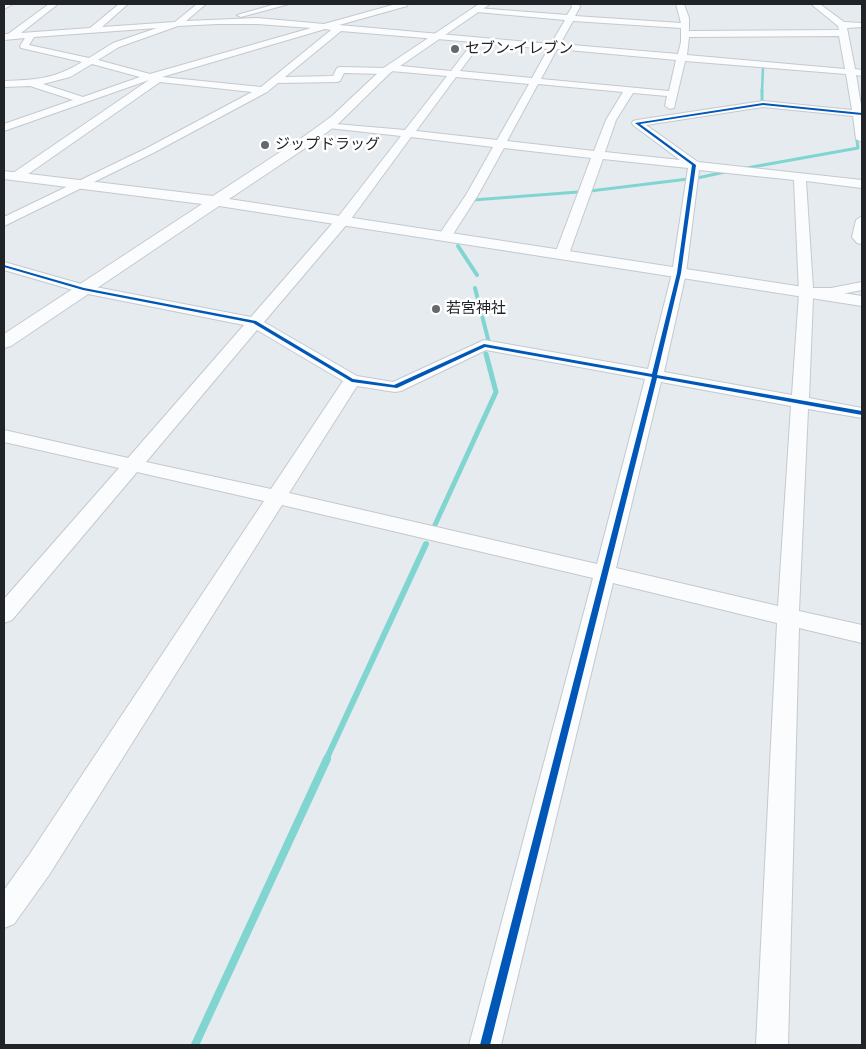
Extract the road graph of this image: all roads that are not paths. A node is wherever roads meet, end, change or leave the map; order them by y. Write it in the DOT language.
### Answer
graph roads {
  1 [pos="9,4"];
  2 [pos="54,4"];
  3 [pos="124,4"];
  4 [pos="202,4"];
  5 [pos="285,4"];
  6 [pos="404,4"];
  7 [pos="575,4"];
  8 [pos="680,4"];
  9 [pos="815,4"];
  10 [pos="4,7"];
  11 [pos="481,7"];
  12 [pos="570,17"];
  13 [pos="217,21"];
  14 [pos="177,24"];
  15 [pos="862,25"];
  16 [pos="324,27"];
  17 [pos="339,28"];
  18 [pos="93,30"];
  19 [pos="685,30"];
  20 [pos="846,33"];
  21 [pos="31,35"];
  22 [pos="436,36"];
  23 [pos="6,38"];
  24 [pos="479,40"];
  25 [pos="554,47"];
  26 [pos="681,58"];
  27 [pos="92,61"];
  28 [pos="389,69"];
  29 [pos="850,72"];
  30 [pos="862,73"];
  31 [pos="455,74"];
  32 [pos="154,78"];
  33 [pos="276,80"];
  34 [pos="534,81"];
  35 [pos="31,83"];
  36 [pos="4,84"];
  37 [pos="263,90"];
  38 [pos="630,90"];
  39 [pos="673,94"];
  40 [pos="83,100"];
  41 [pos="860,114"];
  42 [pos="668,118"];
  43 [pos="624,121"];
  44 [pos="328,125"];
  45 [pos="4,128"];
  46 [pos="408,134"];
  47 [pos="862,139"];
  48 [pos="500,144"];
  49 [pos="598,154"];
  50 [pos="694,165"];
  51 [pos="10,175"];
  52 [pos="800,177"];
  53 [pos="862,184"];
  54 [pos="80,185"];
  55 [pos="214,202"];
  56 [pos="343,220"];
  57 [pos="4,222"];
  58 [pos="445,236"];
  59 [pos="562,254"];
  60 [pos="4,266"];
  61 [pos="679,272"];
  62 [pos="862,286"];
  63 [pos="83,289"];
  64 [pos="806,293"];
  65 [pos="862,301"];
  66 [pos="254,322"];
  67 [pos="4,342"];
  68 [pos="655,374"];
  69 [pos="352,380"];
  70 [pos="801,402"];
  71 [pos="862,412"];
  72 [pos="4,436"];
  73 [pos="133,465"];
  74 [pos="278,498"];
  75 [pos="604,573"];
  76 [pos="4,614"];
  77 [pos="788,616"];
  78 [pos="862,634"];
  79 [pos="4,914"];
  80 [pos="485,1045"];
  81 [pos="772,1045"];
  1 -- 10 [label="street"];
  2 -- 23 [label="street"];
  3 -- 18 [label="street"];
  4 -- 14 [label="street"];
  5 -- 13 [label="street"];
  6 -- 16 [label="street"];
  7 -- 12 [label="street"];
  8 -- 19 [label="street"];
  9 -- 20 [label="street"];
  11 -- 12 [label="street"];
  11 -- 22 [label="street"];
  12 -- 19 [label="street"];
  12 -- 25 [label="street"];
  13 -- 14 [label="street"];
  13 -- 16 [label="street"];
  14 -- 18 [label="street"];
  14 -- 27 [label="street"];
  15 -- 20 [label="street"];
  16 -- 17 [label="street"];
  16 -- 32 [label="street"];
  17 -- 22 [label="street"];
  17 -- 33 [label="street"];
  18 -- 21 [label="street"];
  19 -- 20 [label="street"];
  19 -- 26 [label="street"];
  20 -- 29 [label="street"];
  21 -- 23 [label="street"];
  21 -- 27 [label="street"];
  22 -- 24 [label="street"];
  22 -- 28 [label="street"];
  24 -- 25 [label="street"];
  24 -- 31 [label="street"];
  25 -- 26 [label="street"];
  25 -- 34 [label="street"];
  26 -- 29 [label="street"];
  26 -- 39 [label="street"];
  27 -- 32 [label="street"];
  27 -- 35 [label="street"];
  28 -- 31 [label="street"];
  28 -- 33 [label="street"];
  28 -- 44 [label="street"];
  29 -- 30 [label="street"];
  29 -- 41 [label="street"];
  31 -- 34 [label="street"];
  31 -- 46 [label="street"];
  32 -- 37 [label="street"];
  32 -- 40 [label="street"];
  32 -- 51 [label="street"];
  33 -- 37 [label="street"];
  34 -- 38 [label="street"];
  34 -- 48 [label="street"];
  35 -- 36 [label="street"];
  35 -- 40 [label="street"];
  37 -- 54 [label="street"];
  38 -- 39 [label="street"];
  38 -- 43 [label="street"];
  39 -- 42 [label="street"];
  40 -- 45 [label="street"];
  41 -- 42 [label="street"];
  41 -- 47 [label="street"];
  42 -- 43 [label="street"];
  43 -- 49 [label="street"];
  43 -- 50 [label="street"];
  44 -- 46 [label="street"];
  44 -- 55 [label="street"];
  46 -- 48 [label="street"];
  46 -- 56 [label="street"];
  48 -- 49 [label="street"];
  48 -- 58 [label="street"];
  49 -- 50 [label="street"];
  49 -- 59 [label="street"];
  50 -- 52 [label="street"];
  50 -- 61 [label="street"];
  51 -- 54 [label="street"];
  52 -- 53 [label="street"];
  52 -- 64 [label="street"];
  54 -- 55 [label="street"];
  54 -- 57 [label="street"];
  55 -- 56 [label="street"];
  55 -- 63 [label="street"];
  56 -- 58 [label="street"];
  56 -- 66 [label="street"];
  58 -- 59 [label="street"];
  59 -- 61 [label="street"];
  60 -- 63 [label="street"];
  61 -- 64 [label="street"];
  61 -- 68 [label="street"];
  62 -- 64 [label="street"];
  63 -- 66 [label="street"];
  63 -- 67 [label="street"];
  64 -- 65 [label="street"];
  64 -- 70 [label="street"];
  66 -- 69 [label="street"];
  66 -- 73 [label="street"];
  68 -- 69 [label="street"];
  68 -- 70 [label="street"];
  68 -- 75 [label="street"];
  69 -- 74 [label="street"];
  70 -- 71 [label="street"];
  70 -- 77 [label="street"];
  72 -- 73 [label="street"];
  73 -- 74 [label="street"];
  73 -- 76 [label="street"];
  74 -- 75 [label="street"];
  74 -- 79 [label="street"];
  75 -- 77 [label="street"];
  75 -- 80 [label="street"];
  77 -- 78 [label="street"];
  77 -- 81 [label="street"];
}
